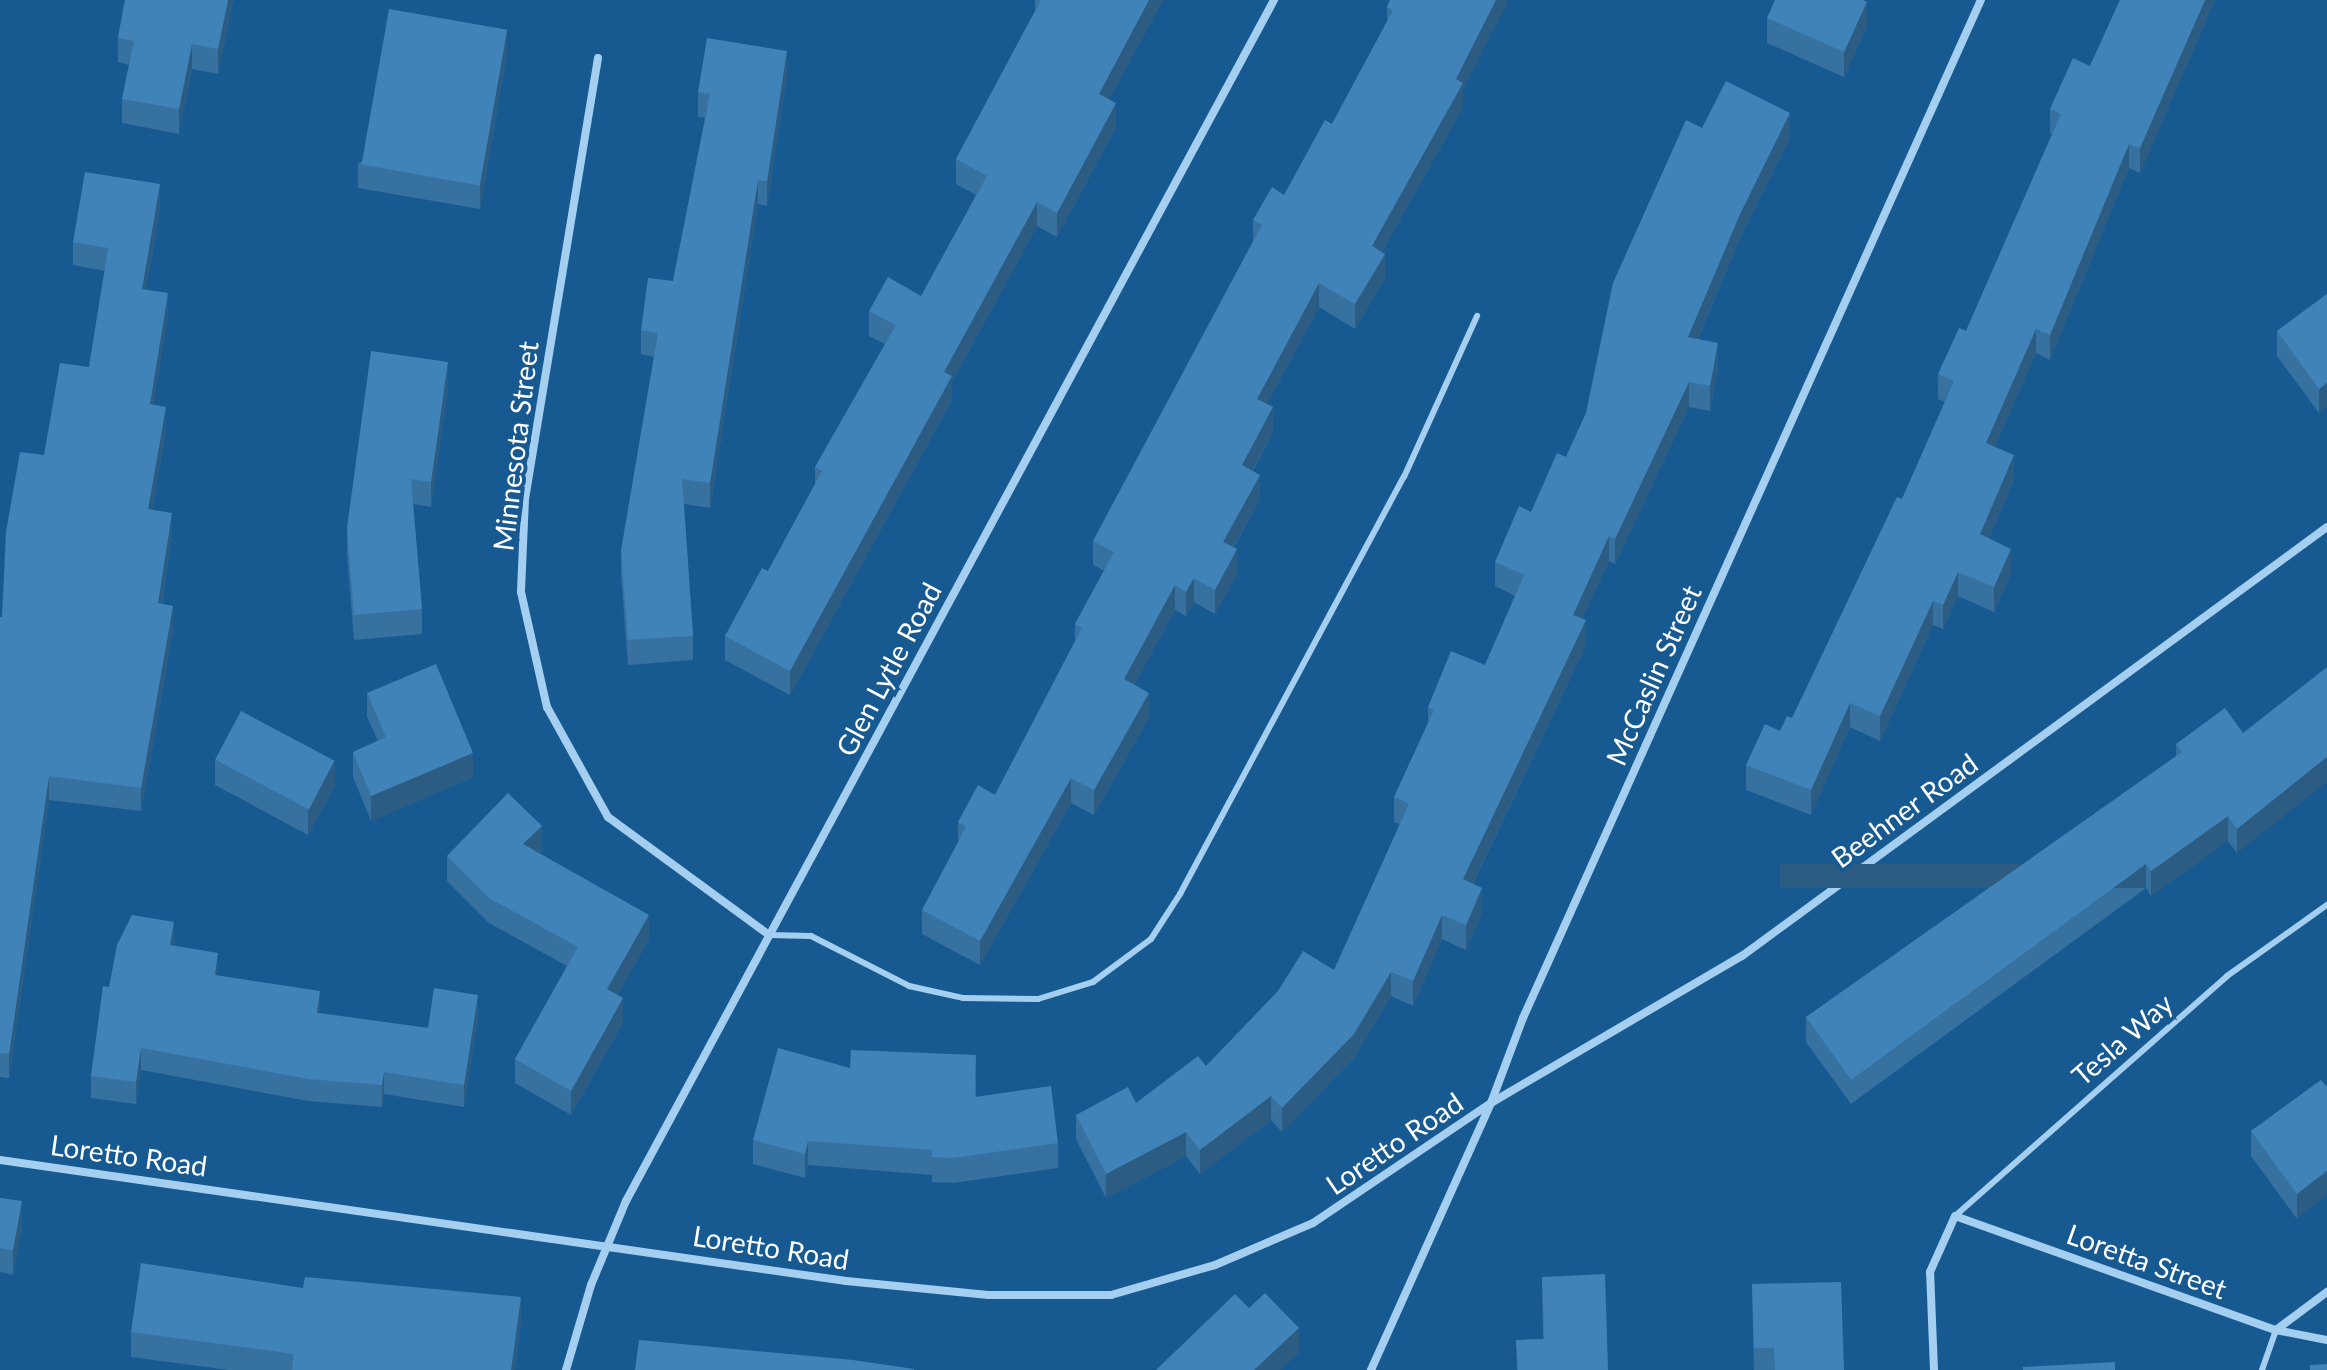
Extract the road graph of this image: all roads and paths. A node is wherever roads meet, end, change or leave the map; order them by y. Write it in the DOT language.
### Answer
graph roads {
  1 [pos="1274,0"];
  2 [pos="1981,0"];
  3 [pos="598,58"];
  4 [pos="1477,316"];
  5 [pos="2327,527"];
  6 [pos="2327,905"];
  7 [pos="769,935"];
  8 [pos="1491,1103"];
  9 [pos="0,1160"];
  10 [pos="1955,1216"];
  11 [pos="607,1245"];
  12 [pos="2327,1292"];
  13 [pos="2276,1330"];
  14 [pos="2327,1340"];
  15 [pos="566,1370"];
  16 [pos="1371,1370"];
  17 [pos="1934,1370"];
  18 [pos="2262,1370"];
  1 -- 7 [label="street, Glen Lytle Road"];
  2 -- 8 [label="street, McCaslin Street"];
  3 -- 7 [label="street, Minnesota Street"];
  4 -- 7 [label="lane"];
  5 -- 8 [label="street, Beehner Road"];
  6 -- 10 [label="lane, Tesla Way"];
  7 -- 11 [label="street, Glen Lytle Road"];
  8 -- 11 [label="street, Loretto Road"];
  8 -- 16 [label="street, McCaslin Street"];
  9 -- 11 [label="street, Loretto Road"];
  10 -- 13 [label="street, Loretta Street"];
  10 -- 17 [label="street"];
  11 -- 15 [label="street, Glen Lytle Road"];
  12 -- 13 [label="street"];
  13 -- 14 [label="street, Loretta Street"];
  13 -- 18 [label="lane"];
}
